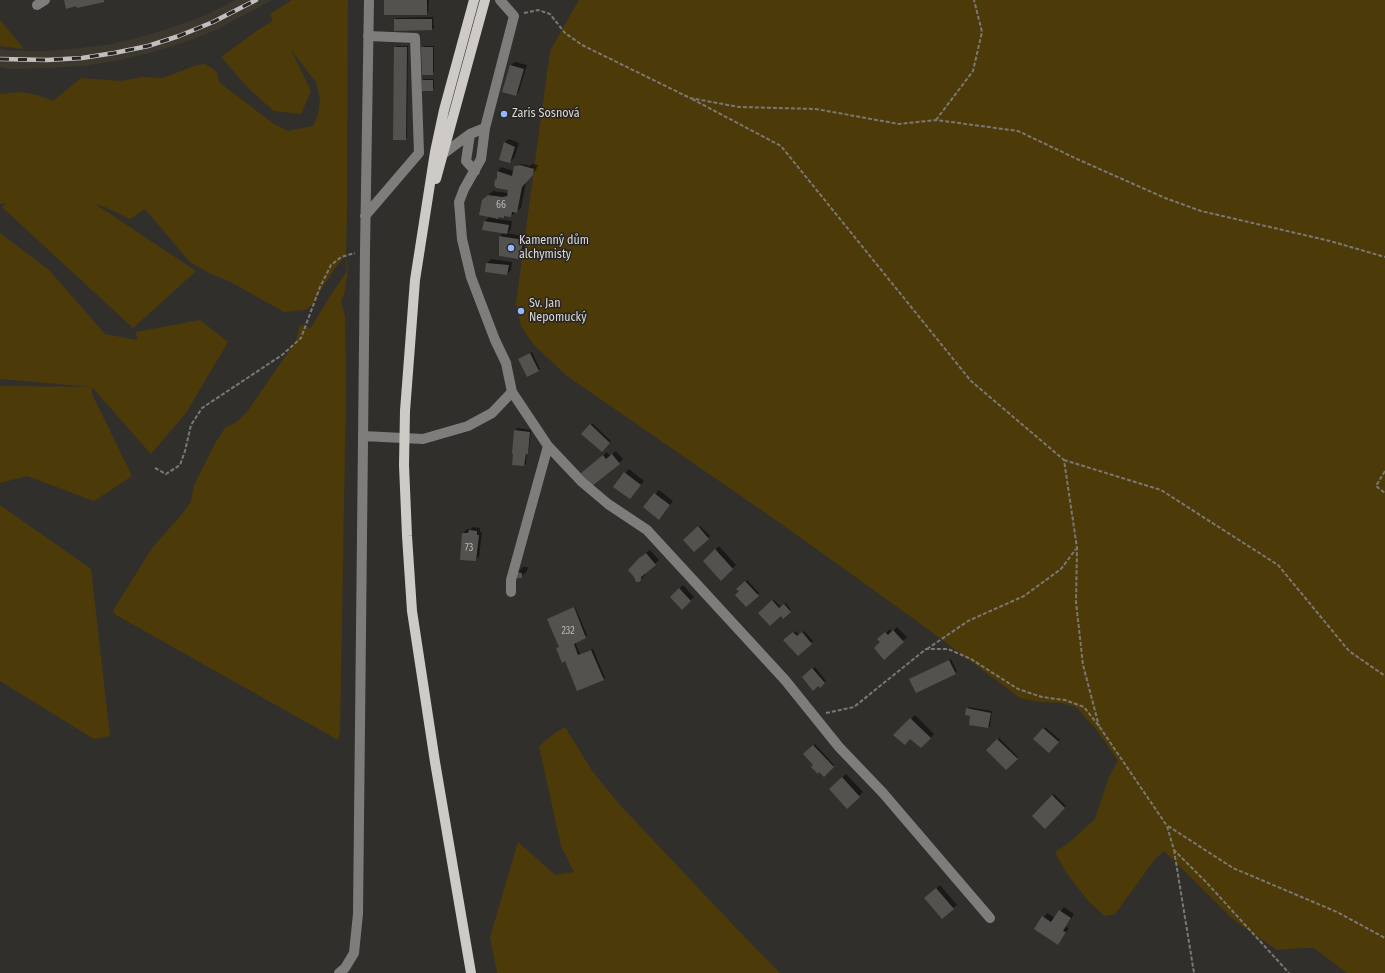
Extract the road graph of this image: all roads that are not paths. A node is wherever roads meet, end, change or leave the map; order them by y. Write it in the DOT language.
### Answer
graph roads {
  1 [pos="369,0"];
  2 [pos="474,0"];
  3 [pos="485,0"];
  4 [pos="500,0"];
  5 [pos="368,36"];
  6 [pos="485,128"];
  7 [pos="470,134"];
  8 [pos="443,154"];
  9 [pos="475,171"];
  10 [pos="426,215"];
  11 [pos="365,216"];
  12 [pos="512,392"];
  13 [pos="363,436"];
  14 [pos="548,446"];
  15 [pos="511,592"];
  16 [pos="990,918"];
  17 [pos="339,973"];
  18 [pos="471,973"];
  1 -- 5 [label="street"];
  2 -- 10 [label="main road"];
  3 -- 8 [label="main road"];
  4 -- 6 [label="street"];
  5 -- 11 [label="street"];
  5 -- 11 [label="street"];
  6 -- 7 [label="street"];
  6 -- 9 [label="street"];
  7 -- 8 [label="street"];
  7 -- 9 [label="street"];
  8 -- 10 [label="main road"];
  9 -- 12 [label="street"];
  10 -- 18 [label="main road, bridge"];
  11 -- 13 [label="street"];
  12 -- 13 [label="street"];
  12 -- 14 [label="street"];
  13 -- 17 [label="street"];
  14 -- 15 [label="street"];
  14 -- 16 [label="street"];
}
